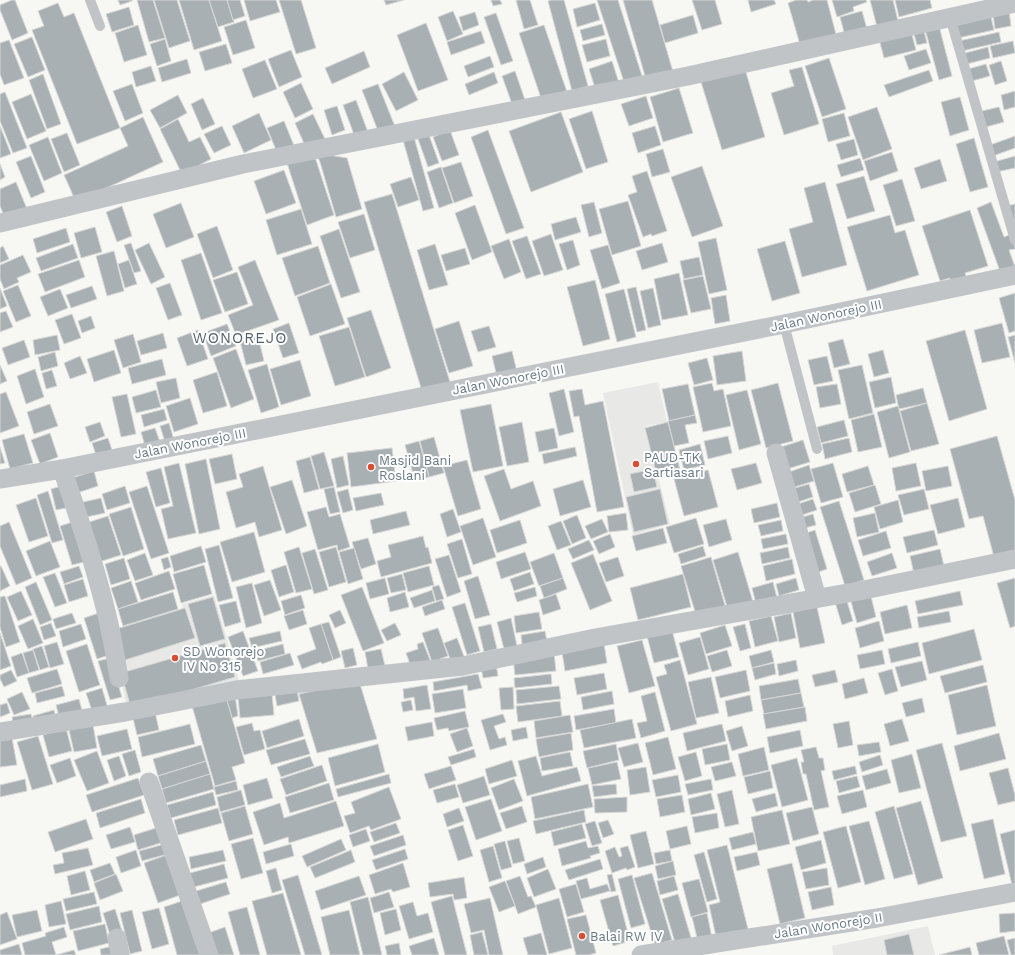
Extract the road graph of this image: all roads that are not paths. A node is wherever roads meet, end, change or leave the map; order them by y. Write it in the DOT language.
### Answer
graph roads {
  1 [pos="90,0"];
  2 [pos="1015,3"];
  3 [pos="950,17"];
  4 [pos="100,26"];
  5 [pos="0,223"];
  6 [pos="1015,240"];
  7 [pos="1015,275"];
  8 [pos="784,324"];
  9 [pos="817,449"];
  10 [pos="776,453"];
  11 [pos="62,469"];
  12 [pos="0,479"];
  13 [pos="1015,560"];
  14 [pos="817,598"];
  15 [pos="119,678"];
  16 [pos="0,732"];
  17 [pos="149,782"];
  18 [pos="1015,892"];
  19 [pos="209,955"];
  20 [pos="641,955"];
  1 -- 4 [label="lane"];
  2 -- 3 [label="street"];
  3 -- 5 [label="street"];
  3 -- 6 [label="lane"];
  7 -- 8 [label="street, Jalan Wonorejo III"];
  8 -- 9 [label="lane"];
  8 -- 11 [label="street, Jalan Wonorejo III"];
  10 -- 14 [label="street"];
  11 -- 12 [label="street, Jalan Wonorejo III"];
  11 -- 15 [label="street"];
  13 -- 14 [label="street"];
  14 -- 16 [label="street"];
  17 -- 19 [label="street"];
  18 -- 20 [label="street, Jalan Wonorejo II"];
}
